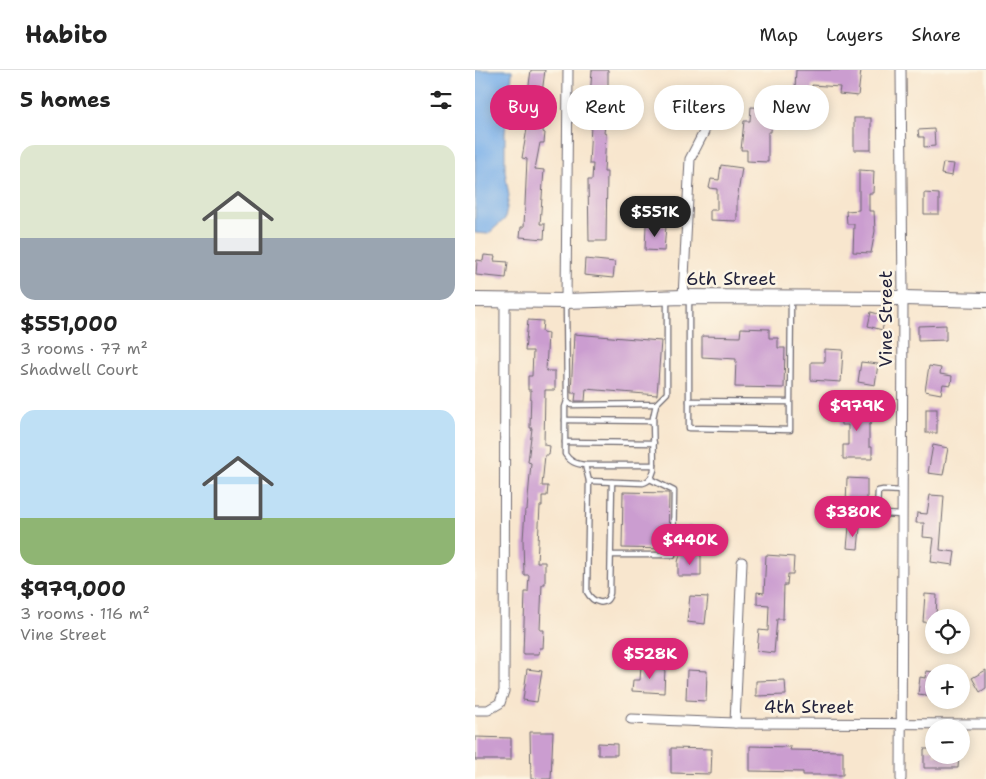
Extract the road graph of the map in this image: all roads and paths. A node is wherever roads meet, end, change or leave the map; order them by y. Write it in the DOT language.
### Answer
graph roads {
  1 [pos="568,70"];
  2 [pos="901,70"];
  3 [pos="704,132"];
  4 [pos="686,297"];
  5 [pos="667,298"];
  6 [pos="791,298"];
  7 [pos="903,298"];
  8 [pos="475,300"];
  9 [pos="505,300"];
  10 [pos="986,300"];
  11 [pos="566,301"];
  12 [pos="567,401"];
  13 [pos="689,401"];
  14 [pos="790,402"];
  15 [pos="656,404"];
  16 [pos="565,420"];
  17 [pos="653,421"];
  18 [pos="565,442"];
  19 [pos="654,443"];
  20 [pos="585,465"];
  21 [pos="654,465"];
  22 [pos="650,479"];
  23 [pos="589,481"];
  24 [pos="612,482"];
  25 [pos="902,491"];
  26 [pos="902,515"];
  27 [pos="611,555"];
  28 [pos="741,562"];
  29 [pos="475,710"];
  30 [pos="631,719"];
  31 [pos="735,723"];
  32 [pos="901,724"];
  33 [pos="986,724"];
  34 [pos="901,779"];
  1 -- 11 [label="street"];
  2 -- 7 [label="street, Vine Street"];
  3 -- 4 [label="street"];
  4 -- 5 [label="street, 6th Street"];
  4 -- 6 [label="street, 6th Street"];
  4 -- 13 [label="lane"];
  5 -- 11 [label="street, 6th Street"];
  5 -- 15 [label="lane"];
  6 -- 7 [label="street, 6th Street"];
  6 -- 14 [label="lane"];
  7 -- 10 [label="street, 6th Street"];
  7 -- 25 [label="street, Vine Street"];
  8 -- 9 [label="street, 6th Street"];
  9 -- 11 [label="street, 6th Street"];
  9 -- 29 [label="street"];
  11 -- 12 [label="lane"];
  12 -- 15 [label="lane"];
  12 -- 16 [label="lane"];
  13 -- 14 [label="lane"];
  13 -- 14 [label="lane"];
  15 -- 17 [label="lane"];
  16 -- 17 [label="lane"];
  16 -- 18 [label="lane"];
  17 -- 19 [label="lane"];
  18 -- 19 [label="lane"];
  18 -- 20 [label="lane"];
  19 -- 21 [label="lane"];
  20 -- 21 [label="lane"];
  20 -- 23 [label="lane"];
  21 -- 22 [label="lane"];
  22 -- 24 [label="lane"];
  22 -- 27 [label="lane"];
  23 -- 24 [label="lane"];
  23 -- 27 [label="lane"];
  24 -- 27 [label="lane"];
  25 -- 26 [label="street, Vine Street"];
  25 -- 26 [label="lane"];
  26 -- 32 [label="street, Vine Street"];
  28 -- 31 [label="street"];
  30 -- 31 [label="street, 4th Street"];
  31 -- 32 [label="street, 4th Street"];
  32 -- 33 [label="street, 4th Street"];
  32 -- 34 [label="street, Vine Street"];
}
